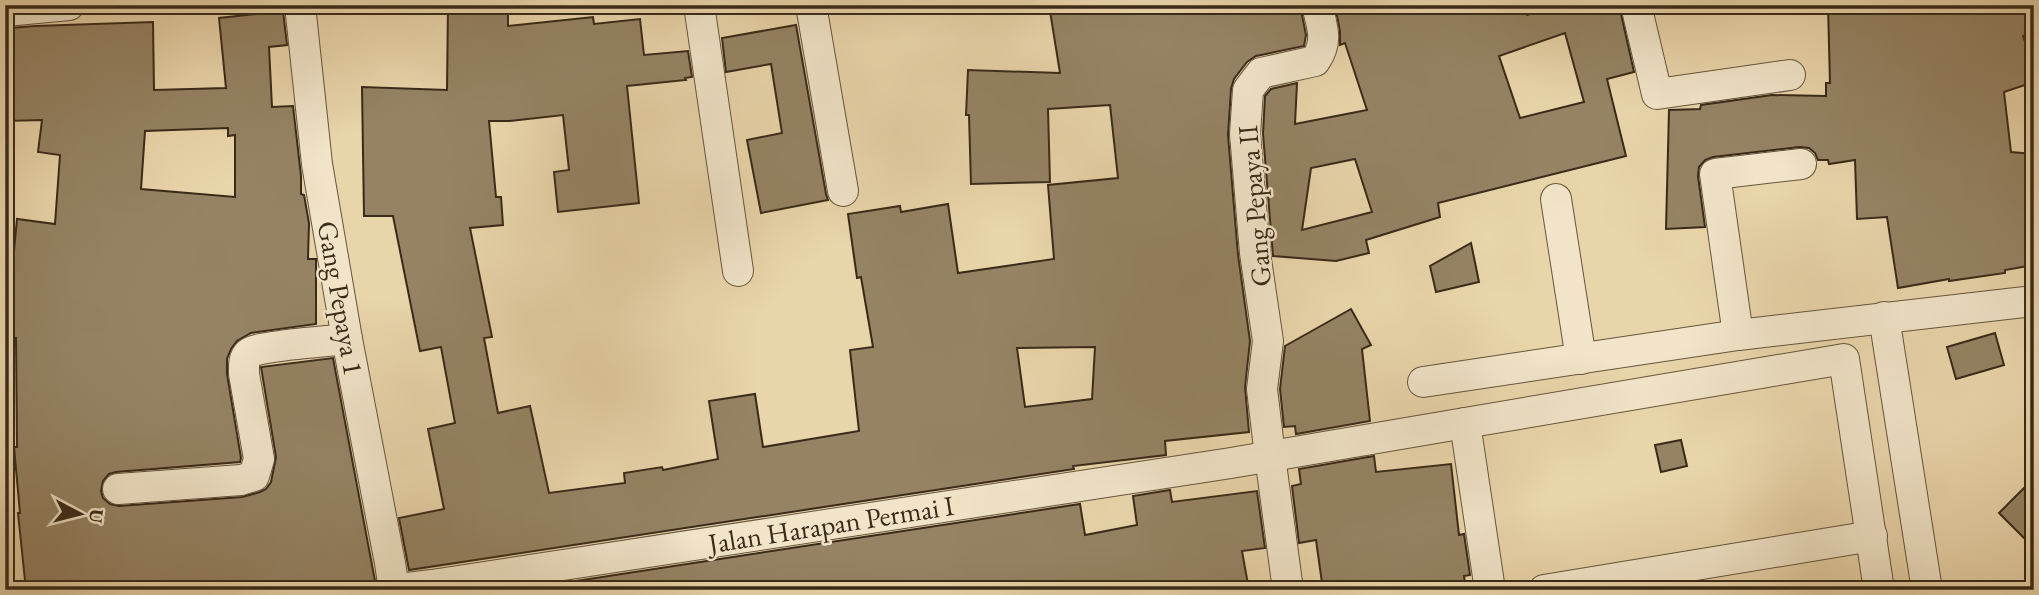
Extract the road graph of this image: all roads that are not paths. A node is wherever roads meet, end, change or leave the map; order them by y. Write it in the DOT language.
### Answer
graph roads {
  1 [pos="69,5"];
  2 [pos="300,5"];
  3 [pos="699,5"];
  4 [pos="811,5"];
  5 [pos="1317,5"];
  6 [pos="1636,5"];
  7 [pos="5,11"];
  8 [pos="1790,75"];
  9 [pos="1801,164"];
  10 [pos="843,191"];
  11 [pos="1556,199"];
  12 [pos="738,271"];
  13 [pos="2034,301"];
  14 [pos="1884,317"];
  15 [pos="1738,335"];
  16 [pos="348,339"];
  17 [pos="1581,359"];
  18 [pos="1423,382"];
  19 [pos="1465,423"];
  20 [pos="1270,456"];
  21 [pos="118,489"];
  22 [pos="1872,536"];
  23 [pos="433,588"];
  24 [pos="393,590"];
  25 [pos="1289,590"];
  26 [pos="1490,590"];
  27 [pos="1544,590"];
  28 [pos="1879,590"];
  29 [pos="1927,590"];
  1 -- 7 [label="street"];
  2 -- 16 [label="street, Gang Pepaya 1"];
  3 -- 12 [label="street"];
  4 -- 10 [label="street"];
  5 -- 20 [label="street, Gang Pepaya II"];
  6 -- 8 [label="street"];
  9 -- 15 [label="street"];
  11 -- 17 [label="street"];
  13 -- 14 [label="street"];
  14 -- 15 [label="street"];
  14 -- 29 [label="street"];
  15 -- 17 [label="street"];
  16 -- 21 [label="street"];
  16 -- 24 [label="street, Gang Pepaya 1"];
  17 -- 18 [label="street"];
  19 -- 20 [label="street, Jalan Harapan Permai I"];
  19 -- 22 [label="street, Jalan Harapan Permai I"];
  19 -- 26 [label="street"];
  20 -- 23 [label="street, Jalan Harapan Permai I"];
  20 -- 25 [label="street"];
  22 -- 27 [label="street"];
  22 -- 28 [label="street"];
  23 -- 24 [label="street, Jalan Harapan Permai I"];
}
